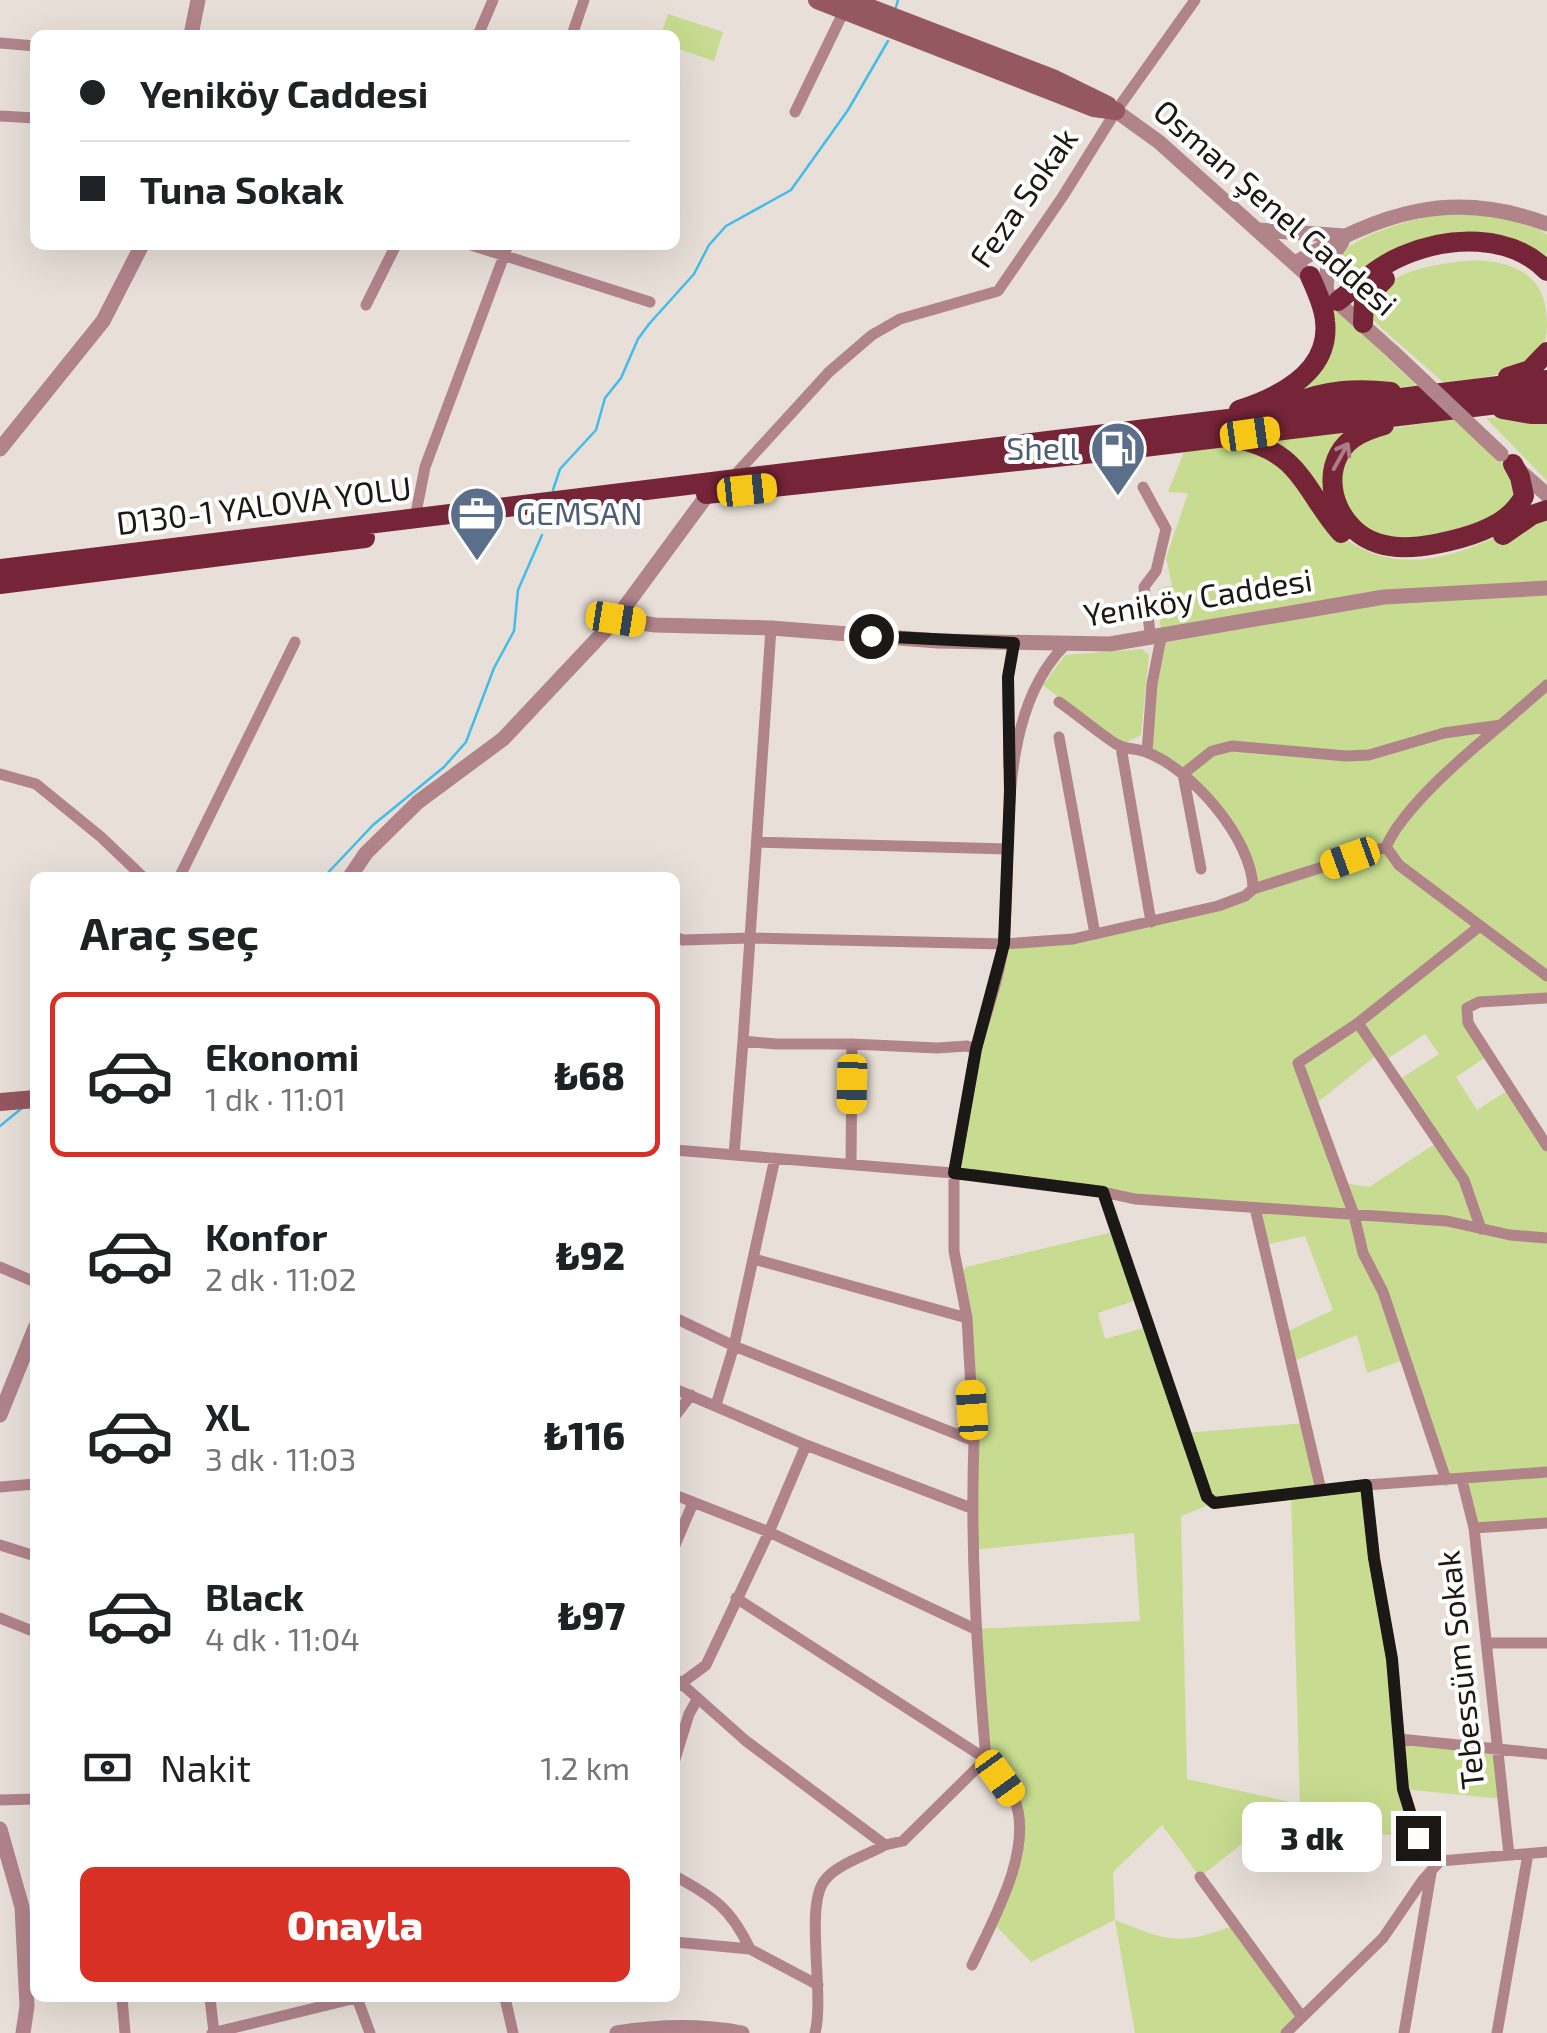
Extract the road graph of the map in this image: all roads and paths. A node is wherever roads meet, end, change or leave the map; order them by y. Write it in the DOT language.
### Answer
graph roads {
  1 [pos="198,0"];
  2 [pos="492,0"];
  3 [pos="584,0"];
  4 [pos="817,0"];
  5 [pos="1195,0"];
  6 [pos="847,5"];
  7 [pos="192,30"];
  8 [pos="480,30"];
  9 [pos="574,30"];
  10 [pos="0,42"];
  11 [pos="30,45"];
  12 [pos="1116,111"];
  13 [pos="796,112"];
  14 [pos="0,116"];
  15 [pos="30,118"];
  16 [pos="1547,224"];
  17 [pos="1257,230"];
  18 [pos="1349,236"];
  19 [pos="1279,249"];
  20 [pos="139,250"];
  21 [pos="393,250"];
  22 [pos="506,251"];
  23 [pos="1547,271"];
  24 [pos="1317,283"];
  25 [pos="1547,286"];
  26 [pos="650,302"];
  27 [pos="366,304"];
  28 [pos="1362,323"];
  29 [pos="1547,352"];
  30 [pos="1547,380"];
  31 [pos="1463,390"];
  32 [pos="1547,398"];
  33 [pos="1421,405"];
  34 [pos="1486,405"];
  35 [pos="1547,414"];
  36 [pos="1140,430"];
  37 [pos="1230,437"];
  38 [pos="2,443"];
  39 [pos="1507,459"];
  40 [pos="733,478"];
  41 [pos="1143,488"];
  42 [pos="708,494"];
  43 [pos="1547,495"];
  44 [pos="1547,510"];
  45 [pos="416,518"];
  46 [pos="0,569"];
  47 [pos="0,584"];
  48 [pos="1547,588"];
  49 [pos="616,619"];
  50 [pos="771,628"];
  51 [pos="1156,639"];
  52 [pos="295,642"];
  53 [pos="1014,643"];
  54 [pos="1065,645"];
  55 [pos="1547,685"];
  56 [pos="1059,702"];
  57 [pos="1501,725"];
  58 [pos="1059,737"];
  59 [pos="1121,747"];
  60 [pos="1147,752"];
  61 [pos="0,774"];
  62 [pos="1184,774"];
  63 [pos="1010,791"];
  64 [pos="757,842"];
  65 [pos="1386,847"];
  66 [pos="1008,849"];
  67 [pos="1202,869"];
  68 [pos="138,872"];
  69 [pos="182,872"];
  70 [pos="353,872"];
  71 [pos="1254,889"];
  72 [pos="1151,922"];
  73 [pos="1480,926"];
  74 [pos="1095,934"];
  75 [pos="680,937"];
  76 [pos="750,938"];
  77 [pos="1004,944"];
  78 [pos="1547,976"];
  79 [pos="1547,998"];
  80 [pos="1358,1022"];
  81 [pos="743,1041"];
  82 [pos="852,1044"];
  83 [pos="976,1049"];
  84 [pos="1547,1146"];
  85 [pos="680,1150"];
  86 [pos="734,1155"];
  87 [pos="775,1158"];
  88 [pos="851,1164"];
  89 [pos="954,1173"];
  90 [pos="1103,1192"];
  91 [pos="1255,1208"];
  92 [pos="1354,1216"];
  93 [pos="1481,1228"];
  94 [pos="1547,1238"];
  95 [pos="754,1259"];
  96 [pos="0,1266"];
  97 [pos="30,1280"];
  98 [pos="967,1318"];
  99 [pos="680,1320"];
  100 [pos="734,1346"];
  101 [pos="28,1364"];
  102 [pos="680,1391"];
  103 [pos="690,1395"];
  104 [pos="716,1406"];
  105 [pos="680,1409"];
  106 [pos="0,1414"];
  107 [pos="974,1440"];
  108 [pos="806,1446"];
  109 [pos="1547,1472"];
  110 [pos="1446,1480"];
  111 [pos="1462,1480"];
  112 [pos="30,1484"];
  113 [pos="1366,1485"];
  114 [pos="0,1487"];
  115 [pos="1321,1490"];
  116 [pos="680,1497"];
  117 [pos="693,1503"];
  118 [pos="971,1508"];
  119 [pos="1547,1523"];
  120 [pos="1474,1528"];
  121 [pos="769,1532"];
  122 [pos="680,1533"];
  123 [pos="0,1545"];
  124 [pos="30,1554"];
  125 [pos="736,1598"];
  126 [pos="0,1618"];
  127 [pos="975,1628"];
  128 [pos="30,1630"];
  129 [pos="1486,1643"];
  130 [pos="1547,1643"];
  131 [pos="680,1681"];
  132 [pos="680,1686"];
  133 [pos="698,1698"];
  134 [pos="1399,1738"];
  135 [pos="680,1742"];
  136 [pos="1496,1750"];
  137 [pos="1547,1754"];
  138 [pos="986,1759"];
  139 [pos="0,1800"];
  140 [pos="30,1800"];
  141 [pos="0,1829"];
  142 [pos="885,1846"];
  143 [pos="1547,1852"];
  144 [pos="1528,1854"];
  145 [pos="1508,1855"];
  146 [pos="1436,1865"];
  147 [pos="1200,1877"];
  148 [pos="680,1879"];
  149 [pos="680,1942"];
  150 [pos="750,1949"];
  151 [pos="972,1965"];
  152 [pos="818,1984"];
  153 [pos="122,2002"];
  154 [pos="210,2002"];
  155 [pos="340,2002"];
  156 [pos="358,2002"];
  157 [pos="506,2002"];
  158 [pos="1302,2017"];
  159 [pos="268,2020"];
  160 [pos="624,2032"];
  161 [pos="23,2033"];
  162 [pos="124,2033"];
  163 [pos="213,2033"];
  164 [pos="272,2033"];
  165 [pos="370,2033"];
  166 [pos="513,2033"];
  167 [pos="738,2033"];
  168 [pos="815,2033"];
  169 [pos="1286,2033"];
  170 [pos="1404,2033"];
  171 [pos="1497,2033"];
  1 -- 7 [label="street"];
  2 -- 8 [label="street"];
  3 -- 9 [label="street"];
  4 -- 6 [label="main road, Osman Şenel Caddesi"];
  5 -- 12 [label="street, Feza Sokak"];
  6 -- 12 [label="main road, Osman Şenel Caddesi"];
  6 -- 13 [label="street"];
  10 -- 11 [label="street"];
  12 -- 17 [label="street, Osman Şenel Caddesi"];
  12 -- 40 [label="street, Feza Sokak"];
  14 -- 15 [label="street"];
  16 -- 18 [label="street"];
  17 -- 18 [label="street"];
  17 -- 19 [label="street, Osman Şenel Caddesi"];
  18 -- 19 [label="street"];
  18 -- 24 [label="street"];
  18 -- 24 [label="street"];
  19 -- 24 [label="street, Osman Şenel Caddesi"];
  20 -- 38 [label="street"];
  21 -- 27 [label="street"];
  22 -- 26 [label="street"];
  22 -- 45 [label="street"];
  23 -- 24 [label="highway"];
  24 -- 28 [label="street, Osman Şenel Caddesi"];
  24 -- 36 [label="highway"];
  25 -- 28 [label="highway"];
  28 -- 39 [label="street, Osman Şenel Caddesi, bridge"];
  29 -- 31 [label="highway"];
  30 -- 31 [label="highway"];
  31 -- 33 [label="highway"];
  32 -- 34 [label="highway"];
  33 -- 34 [label="highway"];
  33 -- 36 [label="highway, D130-1 YALOVA YOLU"];
  33 -- 37 [label="highway"];
  39 -- 33 [label="highway, one-way"];
  34 -- 35 [label="highway"];
  36 -- 40 [label="highway, D130-1 YALOVA YOLU"];
  37 -- 42 [label="highway"];
  37 -- 44 [label="highway"];
  39 -- 43 [label="street, Osman Şenel Caddesi"];
  40 -- 45 [label="highway, D130-1 YALOVA YOLU"];
  41 -- 51 [label="street"];
  42 -- 47 [label="highway"];
  42 -- 49 [label="street"];
  45 -- 46 [label="highway, D130-1 YALOVA YOLU"];
  48 -- 51 [label="street, Yeniköy Caddesi"];
  49 -- 50 [label="street, Yeniköy Caddesi"];
  49 -- 70 [label="street"];
  50 -- 53 [label="street, Yeniköy Caddesi"];
  50 -- 64 [label="street"];
  51 -- 54 [label="street, Yeniköy Caddesi"];
  51 -- 60 [label="street"];
  52 -- 69 [label="street"];
  53 -- 54 [label="street, Yeniköy Caddesi"];
  53 -- 63 [label="street"];
  54 -- 63 [label="street"];
  55 -- 57 [label="street"];
  56 -- 59 [label="street"];
  57 -- 62 [label="street"];
  57 -- 65 [label="street"];
  58 -- 74 [label="street"];
  59 -- 60 [label="street"];
  59 -- 72 [label="street"];
  60 -- 62 [label="street"];
  61 -- 68 [label="street"];
  62 -- 67 [label="street"];
  62 -- 71 [label="street"];
  63 -- 66 [label="street"];
  64 -- 66 [label="street"];
  64 -- 76 [label="street"];
  65 -- 71 [label="street"];
  65 -- 73 [label="street"];
  66 -- 77 [label="street"];
  71 -- 72 [label="street"];
  72 -- 74 [label="street"];
  73 -- 78 [label="street"];
  73 -- 80 [label="street"];
  74 -- 77 [label="street"];
  75 -- 76 [label="street"];
  76 -- 77 [label="street"];
  76 -- 81 [label="street"];
  77 -- 83 [label="street"];
  79 -- 84 [label="street"];
  80 -- 92 [label="street"];
  80 -- 93 [label="street"];
  81 -- 82 [label="street"];
  81 -- 86 [label="street"];
  82 -- 83 [label="street"];
  82 -- 88 [label="street"];
  83 -- 89 [label="street"];
  85 -- 86 [label="street"];
  86 -- 87 [label="street"];
  87 -- 88 [label="street"];
  87 -- 95 [label="street"];
  88 -- 89 [label="street"];
  89 -- 90 [label="street"];
  89 -- 98 [label="street"];
  90 -- 91 [label="street"];
  90 -- 115 [label="street"];
  91 -- 92 [label="street"];
  91 -- 115 [label="street"];
  92 -- 93 [label="street"];
  92 -- 110 [label="street"];
  93 -- 94 [label="street"];
  95 -- 98 [label="street"];
  95 -- 100 [label="street"];
  96 -- 97 [label="street"];
  98 -- 107 [label="street"];
  99 -- 100 [label="street"];
  100 -- 104 [label="street"];
  100 -- 107 [label="street"];
  101 -- 106 [label="street"];
  102 -- 103 [label="street"];
  103 -- 104 [label="street"];
  103 -- 105 [label="street"];
  104 -- 108 [label="street"];
  107 -- 118 [label="street"];
  108 -- 118 [label="street"];
  108 -- 121 [label="street"];
  109 -- 111 [label="street"];
  110 -- 111 [label="street"];
  110 -- 113 [label="street"];
  111 -- 120 [label="street, Tebessüm Sokak"];
  112 -- 114 [label="street"];
  113 -- 115 [label="street"];
  113 -- 134 [label="street"];
  116 -- 117 [label="street"];
  117 -- 121 [label="street"];
  117 -- 122 [label="street"];
  118 -- 127 [label="street"];
  119 -- 120 [label="street"];
  120 -- 129 [label="street, Tebessüm Sokak"];
  121 -- 125 [label="street"];
  121 -- 127 [label="street"];
  123 -- 124 [label="street"];
  125 -- 131 [label="street"];
  125 -- 138 [label="street"];
  126 -- 128 [label="street"];
  127 -- 138 [label="street"];
  129 -- 130 [label="street"];
  129 -- 136 [label="street, Tebessüm Sokak"];
  132 -- 133 [label="street"];
  133 -- 135 [label="street"];
  133 -- 142 [label="street"];
  134 -- 136 [label="street"];
  134 -- 146 [label="street"];
  136 -- 137 [label="street"];
  136 -- 145 [label="street, Tebessüm Sokak"];
  138 -- 142 [label="street"];
  138 -- 151 [label="street"];
  139 -- 140 [label="street"];
  141 -- 161 [label="street"];
  142 -- 152 [label="street"];
  143 -- 144 [label="street"];
  144 -- 145 [label="street"];
  144 -- 171 [label="street"];
  145 -- 146 [label="street"];
  146 -- 158 [label="street"];
  146 -- 170 [label="street"];
  147 -- 158 [label="street"];
  148 -- 150 [label="street"];
  149 -- 150 [label="street"];
  150 -- 152 [label="street"];
  152 -- 168 [label="street"];
  153 -- 162 [label="street"];
  154 -- 163 [label="street"];
  155 -- 159 [label="street"];
  156 -- 165 [label="street"];
  157 -- 166 [label="street"];
  158 -- 169 [label="street"];
  159 -- 163 [label="street"];
  159 -- 164 [label="street"];
  160 -- 167 [label="street"];
}
